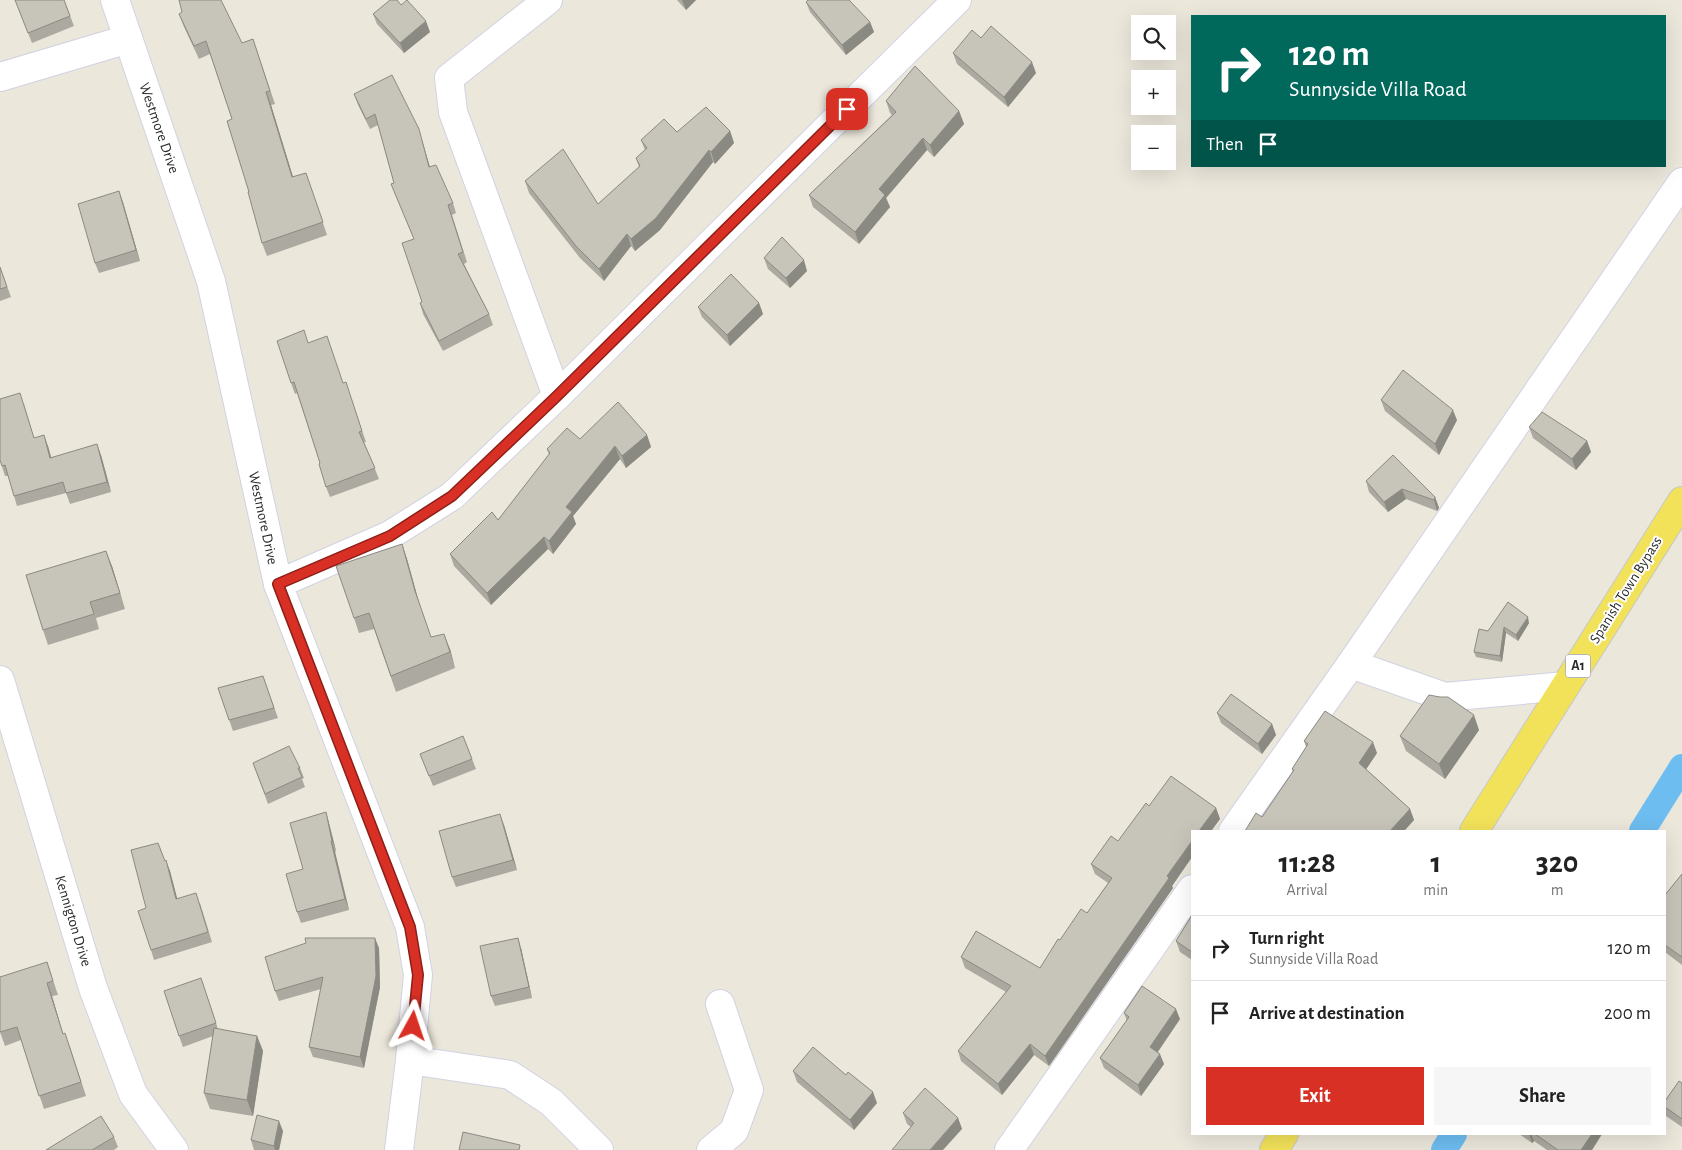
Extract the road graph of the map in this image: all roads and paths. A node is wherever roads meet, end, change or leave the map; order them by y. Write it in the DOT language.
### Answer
graph roads {
  1 [pos="116,0"];
  2 [pos="548,0"];
  3 [pos="957,0"];
  4 [pos="128,38"];
  5 [pos="0,77"];
  6 [pos="1682,182"];
  7 [pos="557,396"];
  8 [pos="1682,501"];
  9 [pos="278,584"];
  10 [pos="1351,664"];
  11 [pos="0,680"];
  12 [pos="1565,686"];
  13 [pos="9,744"];
  14 [pos="1234,830"];
  15 [pos="1475,830"];
  16 [pos="1191,890"];
  17 [pos="720,1004"];
  18 [pos="410,1060"];
  19 [pos="1283,1135"];
  20 [pos="174,1150"];
  21 [pos="398,1150"];
  22 [pos="599,1150"];
  23 [pos="711,1150"];
  24 [pos="1009,1150"];
  25 [pos="1274,1150"];
  1 -- 4 [label="street, Westmore Drive"];
  2 -- 7 [label="street"];
  3 -- 7 [label="street"];
  4 -- 5 [label="street"];
  4 -- 9 [label="street, Westmore Drive"];
  6 -- 10 [label="street"];
  7 -- 9 [label="street"];
  8 -- 12 [label="main road, Spanish Town Bypass / A1"];
  9 -- 18 [label="street, Westmore Drive"];
  10 -- 12 [label="street"];
  10 -- 14 [label="street"];
  11 -- 13 [label="street, Kennigton Drive"];
  12 -- 15 [label="main road, Spanish Town Bypass / A1"];
  13 -- 20 [label="street, Kennigton Drive"];
  16 -- 24 [label="street"];
  17 -- 23 [label="street"];
  18 -- 21 [label="street, Westmore Drive"];
  18 -- 22 [label="street"];
  19 -- 25 [label="main road"];
}
